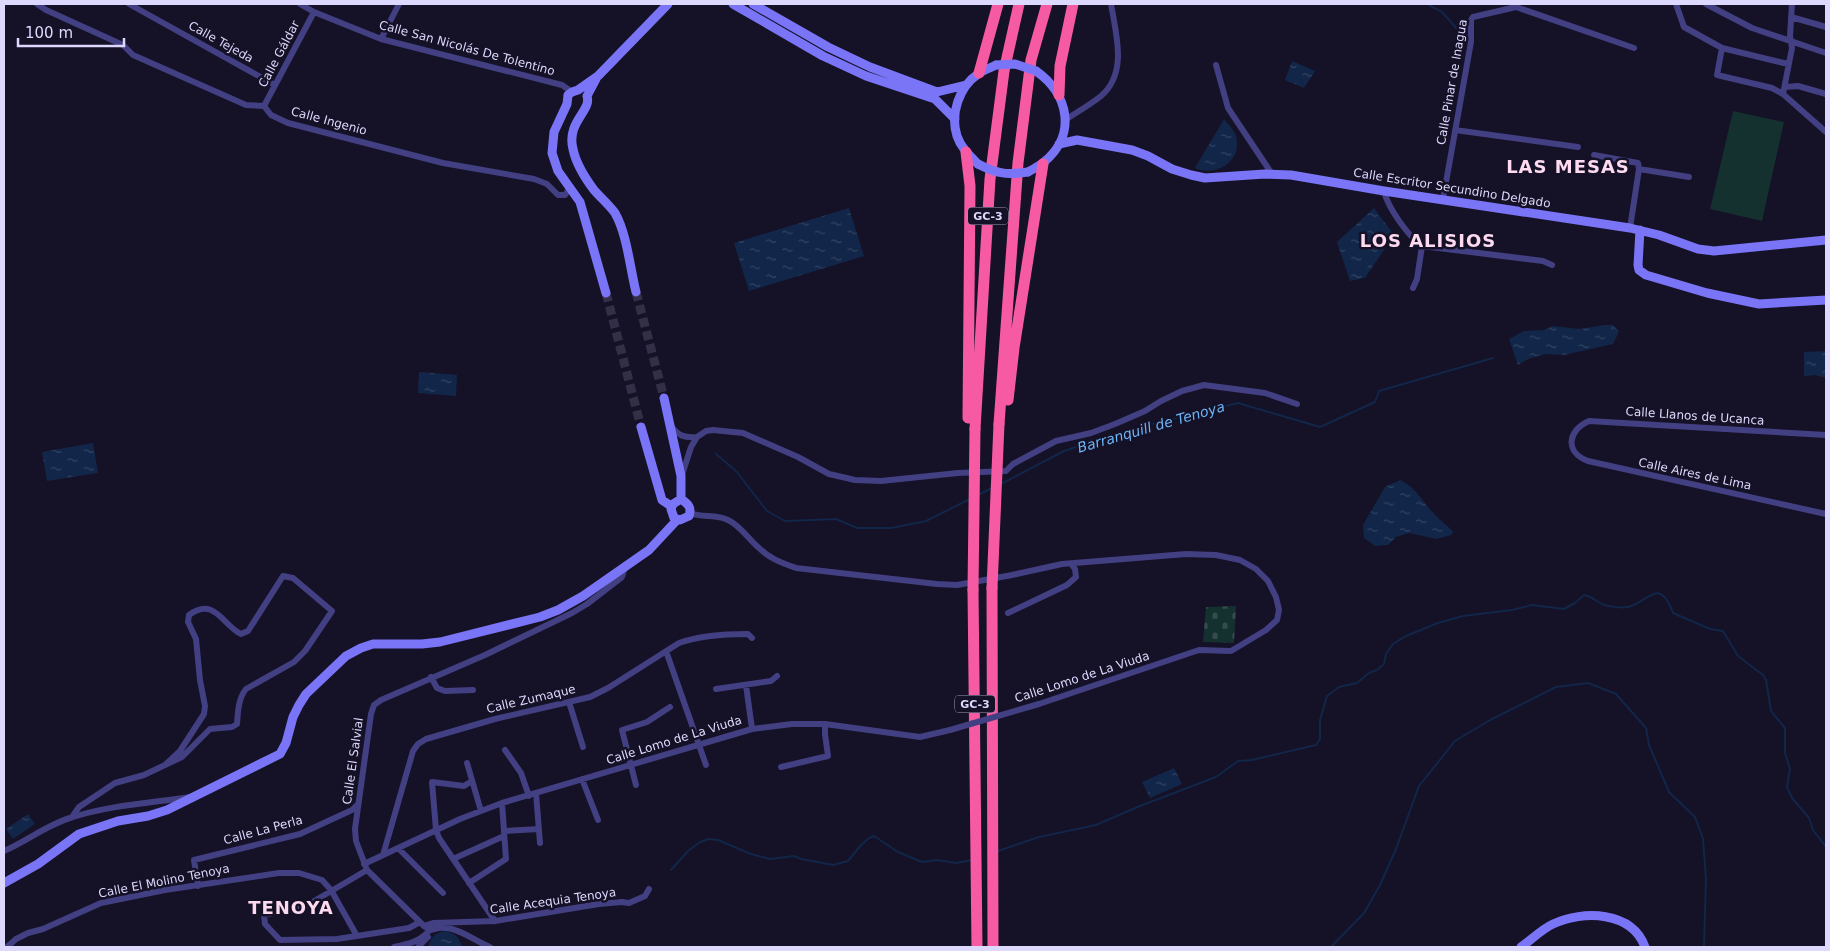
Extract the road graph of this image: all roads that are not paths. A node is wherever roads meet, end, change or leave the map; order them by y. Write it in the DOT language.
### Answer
graph roads {
  1 [pos="37,4"];
  2 [pos="129,4"];
  3 [pos="300,4"];
  4 [pos="399,4"];
  5 [pos="668,4"];
  6 [pos="734,4"];
  7 [pos="753,4"];
  8 [pos="998,4"];
  9 [pos="1019,4"];
  10 [pos="1047,4"];
  11 [pos="1073,4"];
  12 [pos="1111,4"];
  13 [pos="1676,4"];
  14 [pos="1706,4"];
  15 [pos="1791,4"];
  16 [pos="314,12"];
  17 [pos="1791,17"];
  18 [pos="1826,27"];
  19 [pos="381,39"];
  20 [pos="1792,42"];
  21 [pos="1634,48"];
  22 [pos="1722,48"];
  23 [pos="1826,53"];
  24 [pos="1788,64"];
  25 [pos="1216,65"];
  26 [pos="979,73"];
  27 [pos="598,76"];
  28 [pos="275,85"];
  29 [pos="966,85"];
  30 [pos="1784,90"];
  31 [pos="575,91"];
  32 [pos="1826,94"];
  33 [pos="1059,95"];
  34 [pos="587,96"];
  35 [pos="566,104"];
  36 [pos="264,106"];
  37 [pos="1064,109"];
  38 [pos="1080,110"];
  39 [pos="583,111"];
  40 [pos="954,119"];
  41 [pos="1065,124"];
  42 [pos="1455,130"];
  43 [pos="1826,132"];
  44 [pos="1076,140"];
  45 [pos="1059,144"];
  46 [pos="1578,147"];
  47 [pos="966,152"];
  48 [pos="1594,155"];
  49 [pos="1043,164"];
  50 [pos="1639,169"];
  51 [pos="1272,174"];
  52 [pos="1689,177"];
  53 [pos="570,188"];
  54 [pos="1384,192"];
  55 [pos="1443,199"];
  56 [pos="1630,228"];
  57 [pos="1640,230"];
  58 [pos="1826,240"];
  59 [pos="1422,246"];
  60 [pos="1552,265"];
  61 [pos="1413,288"];
  62 [pos="606,292"];
  63 [pos="636,292"];
  64 [pos="1826,300"];
  65 [pos="664,398"];
  66 [pos="1297,404"];
  67 [pos="670,424"];
  68 [pos="1002,424"];
  69 [pos="641,427"];
  70 [pos="971,431"];
  71 [pos="1826,435"];
  72 [pos="697,437"];
  73 [pos="1571,439"];
  74 [pos="681,476"];
  75 [pos="681,498"];
  76 [pos="671,506"];
  77 [pos="690,513"];
  78 [pos="1826,514"];
  79 [pos="677,520"];
  80 [pos="626,565"];
  81 [pos="1072,565"];
  82 [pos="1008,612"];
  83 [pos="752,638"];
  84 [pos="666,651"];
  85 [pos="777,676"];
  86 [pos="431,677"];
  87 [pos="746,685"];
  88 [pos="716,689"];
  89 [pos="473,690"];
  90 [pos="569,702"];
  91 [pos="670,707"];
  92 [pos="825,724"];
  93 [pos="752,728"];
  94 [pos="700,744"];
  95 [pos="583,747"];
  96 [pos="505,750"];
  97 [pos="467,763"];
  98 [pos="632,764"];
  99 [pos="165,765"];
  100 [pos="706,765"];
  101 [pos="781,766"];
  102 [pos="582,779"];
  103 [pos="472,781"];
  104 [pos="636,785"];
  105 [pos="532,794"];
  106 [pos="200,795"];
  107 [pos="502,803"];
  108 [pos="359,804"];
  109 [pos="481,811"];
  110 [pos="72,817"];
  111 [pos="598,820"];
  112 [pos="539,828"];
  113 [pos="436,830"];
  114 [pos="504,833"];
  115 [pos="540,843"];
  116 [pos="399,848"];
  117 [pos="4,851"];
  118 [pos="383,855"];
  119 [pos="453,858"];
  120 [pos="365,867"];
  121 [pos="4,883"];
  122 [pos="469,883"];
  123 [pos="198,886"];
  124 [pos="649,889"];
  125 [pos="331,890"];
  126 [pos="443,893"];
  127 [pos="495,921"];
  128 [pos="265,924"];
  129 [pos="427,927"];
  130 [pos="357,936"];
  131 [pos="7,947"];
  132 [pos="394,947"];
  133 [pos="418,947"];
  134 [pos="490,947"];
  135 [pos="977,947"];
  136 [pos="993,947"];
  137 [pos="1522,947"];
  138 [pos="1645,947"];
  1 -- 36 [label="street, Calle Ingenio"];
  2 -- 28 [label="street, Calle Tejeda"];
  3 -- 16 [label="street, Calle San Nicolás De Tolentino"];
  4 -- 19 [label="street"];
  5 -- 27 [label="main road"];
  6 -- 40 [label="main road"];
  7 -- 29 [label="main road"];
  8 -- 26 [label="highway"];
  9 -- 70 [label="highway, GC-3"];
  10 -- 68 [label="highway, GC-3"];
  11 -- 33 [label="highway"];
  12 -- 38 [label="street"];
  13 -- 22 [label="street"];
  14 -- 20 [label="street"];
  15 -- 17 [label="street"];
  16 -- 19 [label="street, Calle San Nicolás De Tolentino"];
  16 -- 28 [label="street, Calle Gáldar"];
  17 -- 18 [label="street"];
  17 -- 20 [label="street"];
  19 -- 31 [label="street, Calle San Nicolás De Tolentino"];
  20 -- 23 [label="street"];
  20 -- 24 [label="street"];
  21 -- 42 [label="street, Calle Pinar de Inagua"];
  22 -- 24 [label="street"];
  22 -- 30 [label="street"];
  24 -- 30 [label="street"];
  25 -- 51 [label="street"];
  26 -- 29 [label="main road"];
  26 -- 33 [label="main road, bridge"];
  27 -- 31 [label="main road"];
  27 -- 34 [label="main road"];
  28 -- 36 [label="street, Calle Gáldar"];
  29 -- 40 [label="main road"];
  30 -- 32 [label="street"];
  30 -- 43 [label="street"];
  31 -- 34 [label="main road"];
  31 -- 35 [label="main road"];
  33 -- 37 [label="main road"];
  34 -- 39 [label="main road"];
  35 -- 39 [label="main road"];
  35 -- 53 [label="main road"];
  36 -- 53 [label="street, Calle Ingenio"];
  37 -- 38 [label="street"];
  37 -- 41 [label="main road"];
  38 -- 41 [label="street"];
  39 -- 63 [label="main road"];
  40 -- 47 [label="main road"];
  41 -- 44 [label="main road"];
  41 -- 45 [label="main road"];
  42 -- 46 [label="street"];
  42 -- 55 [label="street, Calle Pinar de Inagua"];
  44 -- 45 [label="main road, Calle Escritor Secundino Delgado"];
  44 -- 51 [label="main road, Calle Escritor Secundino Delgado"];
  45 -- 49 [label="main road"];
  47 -- 49 [label="main road, bridge"];
  47 -- 70 [label="highway"];
  48 -- 50 [label="street"];
  49 -- 68 [label="highway"];
  50 -- 52 [label="street"];
  50 -- 56 [label="street"];
  51 -- 54 [label="main road, Calle Escritor Secundino Delgado"];
  53 -- 62 [label="main road"];
  54 -- 55 [label="main road, Calle Escritor Secundino Delgado"];
  54 -- 59 [label="street"];
  55 -- 56 [label="main road, Calle Escritor Secundino Delgado"];
  56 -- 57 [label="main road, Calle Escritor Secundino Delgado"];
  57 -- 58 [label="main road, Calle Escritor Secundino Delgado"];
  57 -- 64 [label="main road"];
  59 -- 60 [label="street"];
  59 -- 61 [label="street"];
  65 -- 67 [label="main road"];
  66 -- 72 [label="street"];
  67 -- 72 [label="street"];
  67 -- 74 [label="main road"];
  68 -- 136 [label="highway, GC-3, bridge"];
  69 -- 76 [label="main road"];
  70 -- 135 [label="highway, GC-3, bridge"];
  71 -- 73 [label="street, Calle Llanos de Ucanca"];
  72 -- 74 [label="street"];
  73 -- 78 [label="street, Calle Aires de Lima"];
  74 -- 75 [label="main road"];
  75 -- 76 [label="main road"];
  75 -- 77 [label="main road"];
  76 -- 79 [label="main road"];
  77 -- 79 [label="main road"];
  77 -- 81 [label="street"];
  79 -- 80 [label="main road"];
  80 -- 86 [label="street, Calle El Salvial"];
  80 -- 106 [label="main road"];
  81 -- 82 [label="street"];
  81 -- 92 [label="street, Calle Lomo de La Viuda, bridge"];
  83 -- 84 [label="street, Calle Zumaque"];
  84 -- 90 [label="street, Calle Zumaque"];
  84 -- 94 [label="street"];
  85 -- 87 [label="street"];
  86 -- 89 [label="street"];
  86 -- 108 [label="street, Calle El Salvial"];
  87 -- 88 [label="street"];
  87 -- 93 [label="street"];
  90 -- 95 [label="street"];
  90 -- 118 [label="street, Calle Zumaque"];
  91 -- 98 [label="street"];
  92 -- 93 [label="street, Calle Lomo de La Viuda"];
  92 -- 101 [label="street"];
  93 -- 94 [label="street, Calle Lomo de La Viuda"];
  94 -- 98 [label="street, Calle Lomo de La Viuda"];
  94 -- 100 [label="street"];
  96 -- 105 [label="street"];
  97 -- 103 [label="street"];
  98 -- 102 [label="street, Calle Lomo de La Viuda"];
  98 -- 104 [label="street"];
  99 -- 99 [label="street"];
  99 -- 110 [label="street"];
  102 -- 105 [label="street, Calle Lomo de La Viuda"];
  102 -- 111 [label="street"];
  103 -- 109 [label="street"];
  103 -- 113 [label="street"];
  105 -- 107 [label="street, Calle Lomo de La Viuda"];
  105 -- 112 [label="street"];
  106 -- 110 [label="street"];
  106 -- 121 [label="main road"];
  107 -- 109 [label="street, Calle Lomo de La Viuda"];
  107 -- 114 [label="street"];
  108 -- 120 [label="street, Calle El Salvial"];
  108 -- 123 [label="street, Calle La Perla"];
  109 -- 113 [label="street, Calle Lomo de La Viuda"];
  110 -- 117 [label="street"];
  112 -- 114 [label="street"];
  112 -- 115 [label="street"];
  113 -- 116 [label="street, Calle Lomo de La Viuda"];
  113 -- 119 [label="street"];
  114 -- 119 [label="street"];
  114 -- 122 [label="street"];
  116 -- 118 [label="street, Calle Lomo de La Viuda"];
  116 -- 126 [label="street"];
  118 -- 120 [label="street, Calle Lomo de La Viuda"];
  119 -- 122 [label="street"];
  120 -- 125 [label="street, Calle Lomo de La Viuda"];
  120 -- 129 [label="street, Calle El Salvial"];
  122 -- 127 [label="street"];
  123 -- 125 [label="street, Calle El Molino Tenoya"];
  123 -- 131 [label="street, Calle El Molino Tenoya"];
  124 -- 127 [label="street, Calle Acequia Tenoya"];
  125 -- 128 [label="street, Calle Lomo de La Viuda"];
  125 -- 130 [label="street"];
  127 -- 129 [label="street, Calle Acequia Tenoya"];
  128 -- 130 [label="street, Calle Acequia Tenoya"];
  129 -- 130 [label="street, Calle Acequia Tenoya"];
  129 -- 132 [label="street"];
  129 -- 133 [label="street"];
  129 -- 134 [label="street"];
  137 -- 138 [label="main road"];
}
